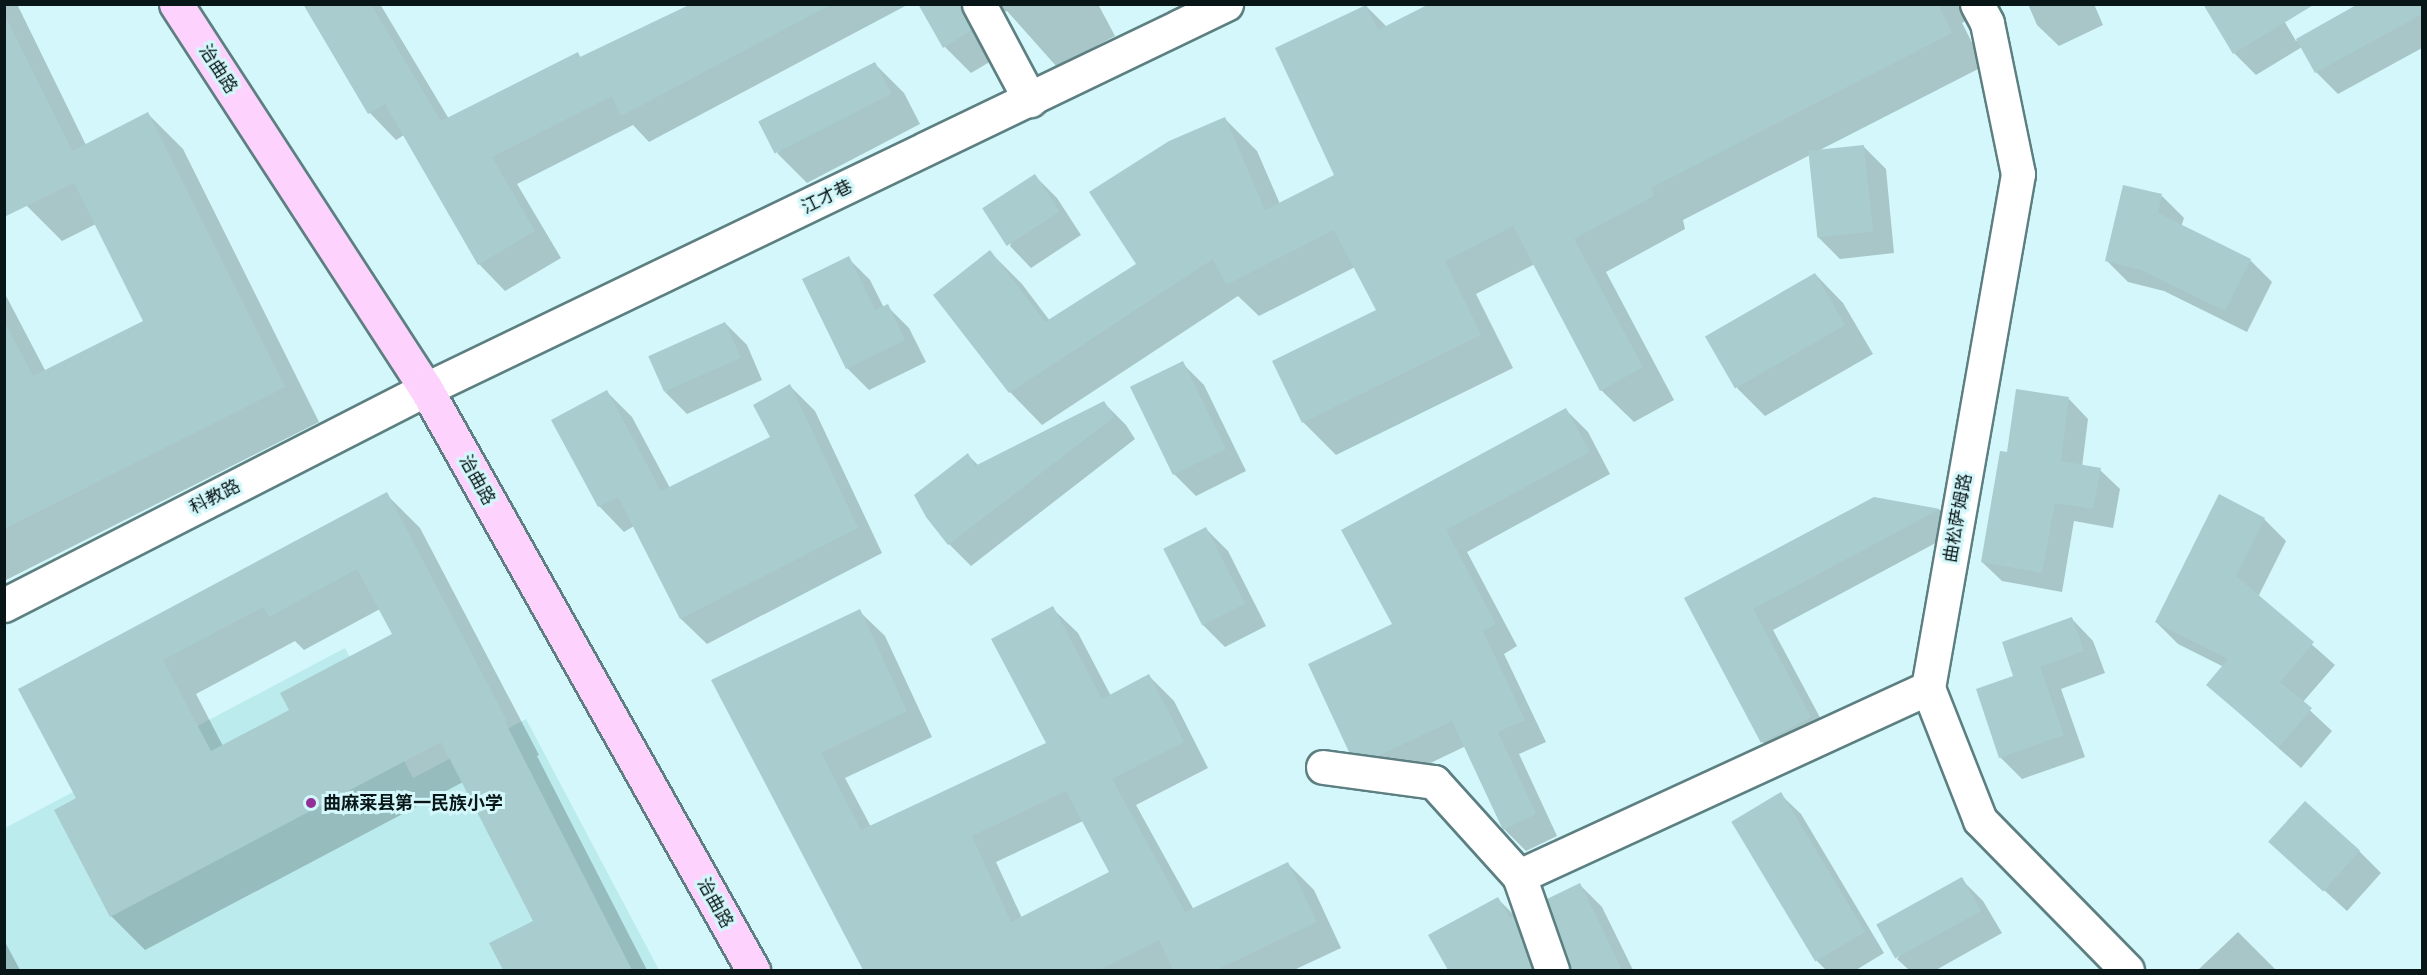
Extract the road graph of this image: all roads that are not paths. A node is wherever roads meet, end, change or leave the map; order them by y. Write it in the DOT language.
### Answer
graph roads {
  1 [pos="176,4"];
  2 [pos="979,4"];
  3 [pos="1226,4"];
  4 [pos="1977,4"];
  5 [pos="1030,100"];
  6 [pos="426,389"];
  7 [pos="4,605"];
  8 [pos="1928,688"];
  9 [pos="1323,767"];
  10 [pos="1519,876"];
  11 [pos="753,970"];
  12 [pos="1552,970"];
  13 [pos="2127,970"];
  1 -- 6 [label="main road, 治曲路"];
  2 -- 5 [label="street"];
  3 -- 5 [label="street, 江才巷"];
  4 -- 8 [label="street, 曲松萨姆路"];
  5 -- 6 [label="street, 江才巷"];
  6 -- 7 [label="street, 科教路"];
  6 -- 11 [label="main road, 治曲路"];
  8 -- 10 [label="street"];
  8 -- 13 [label="street"];
  9 -- 10 [label="street"];
  10 -- 12 [label="street"];
}
